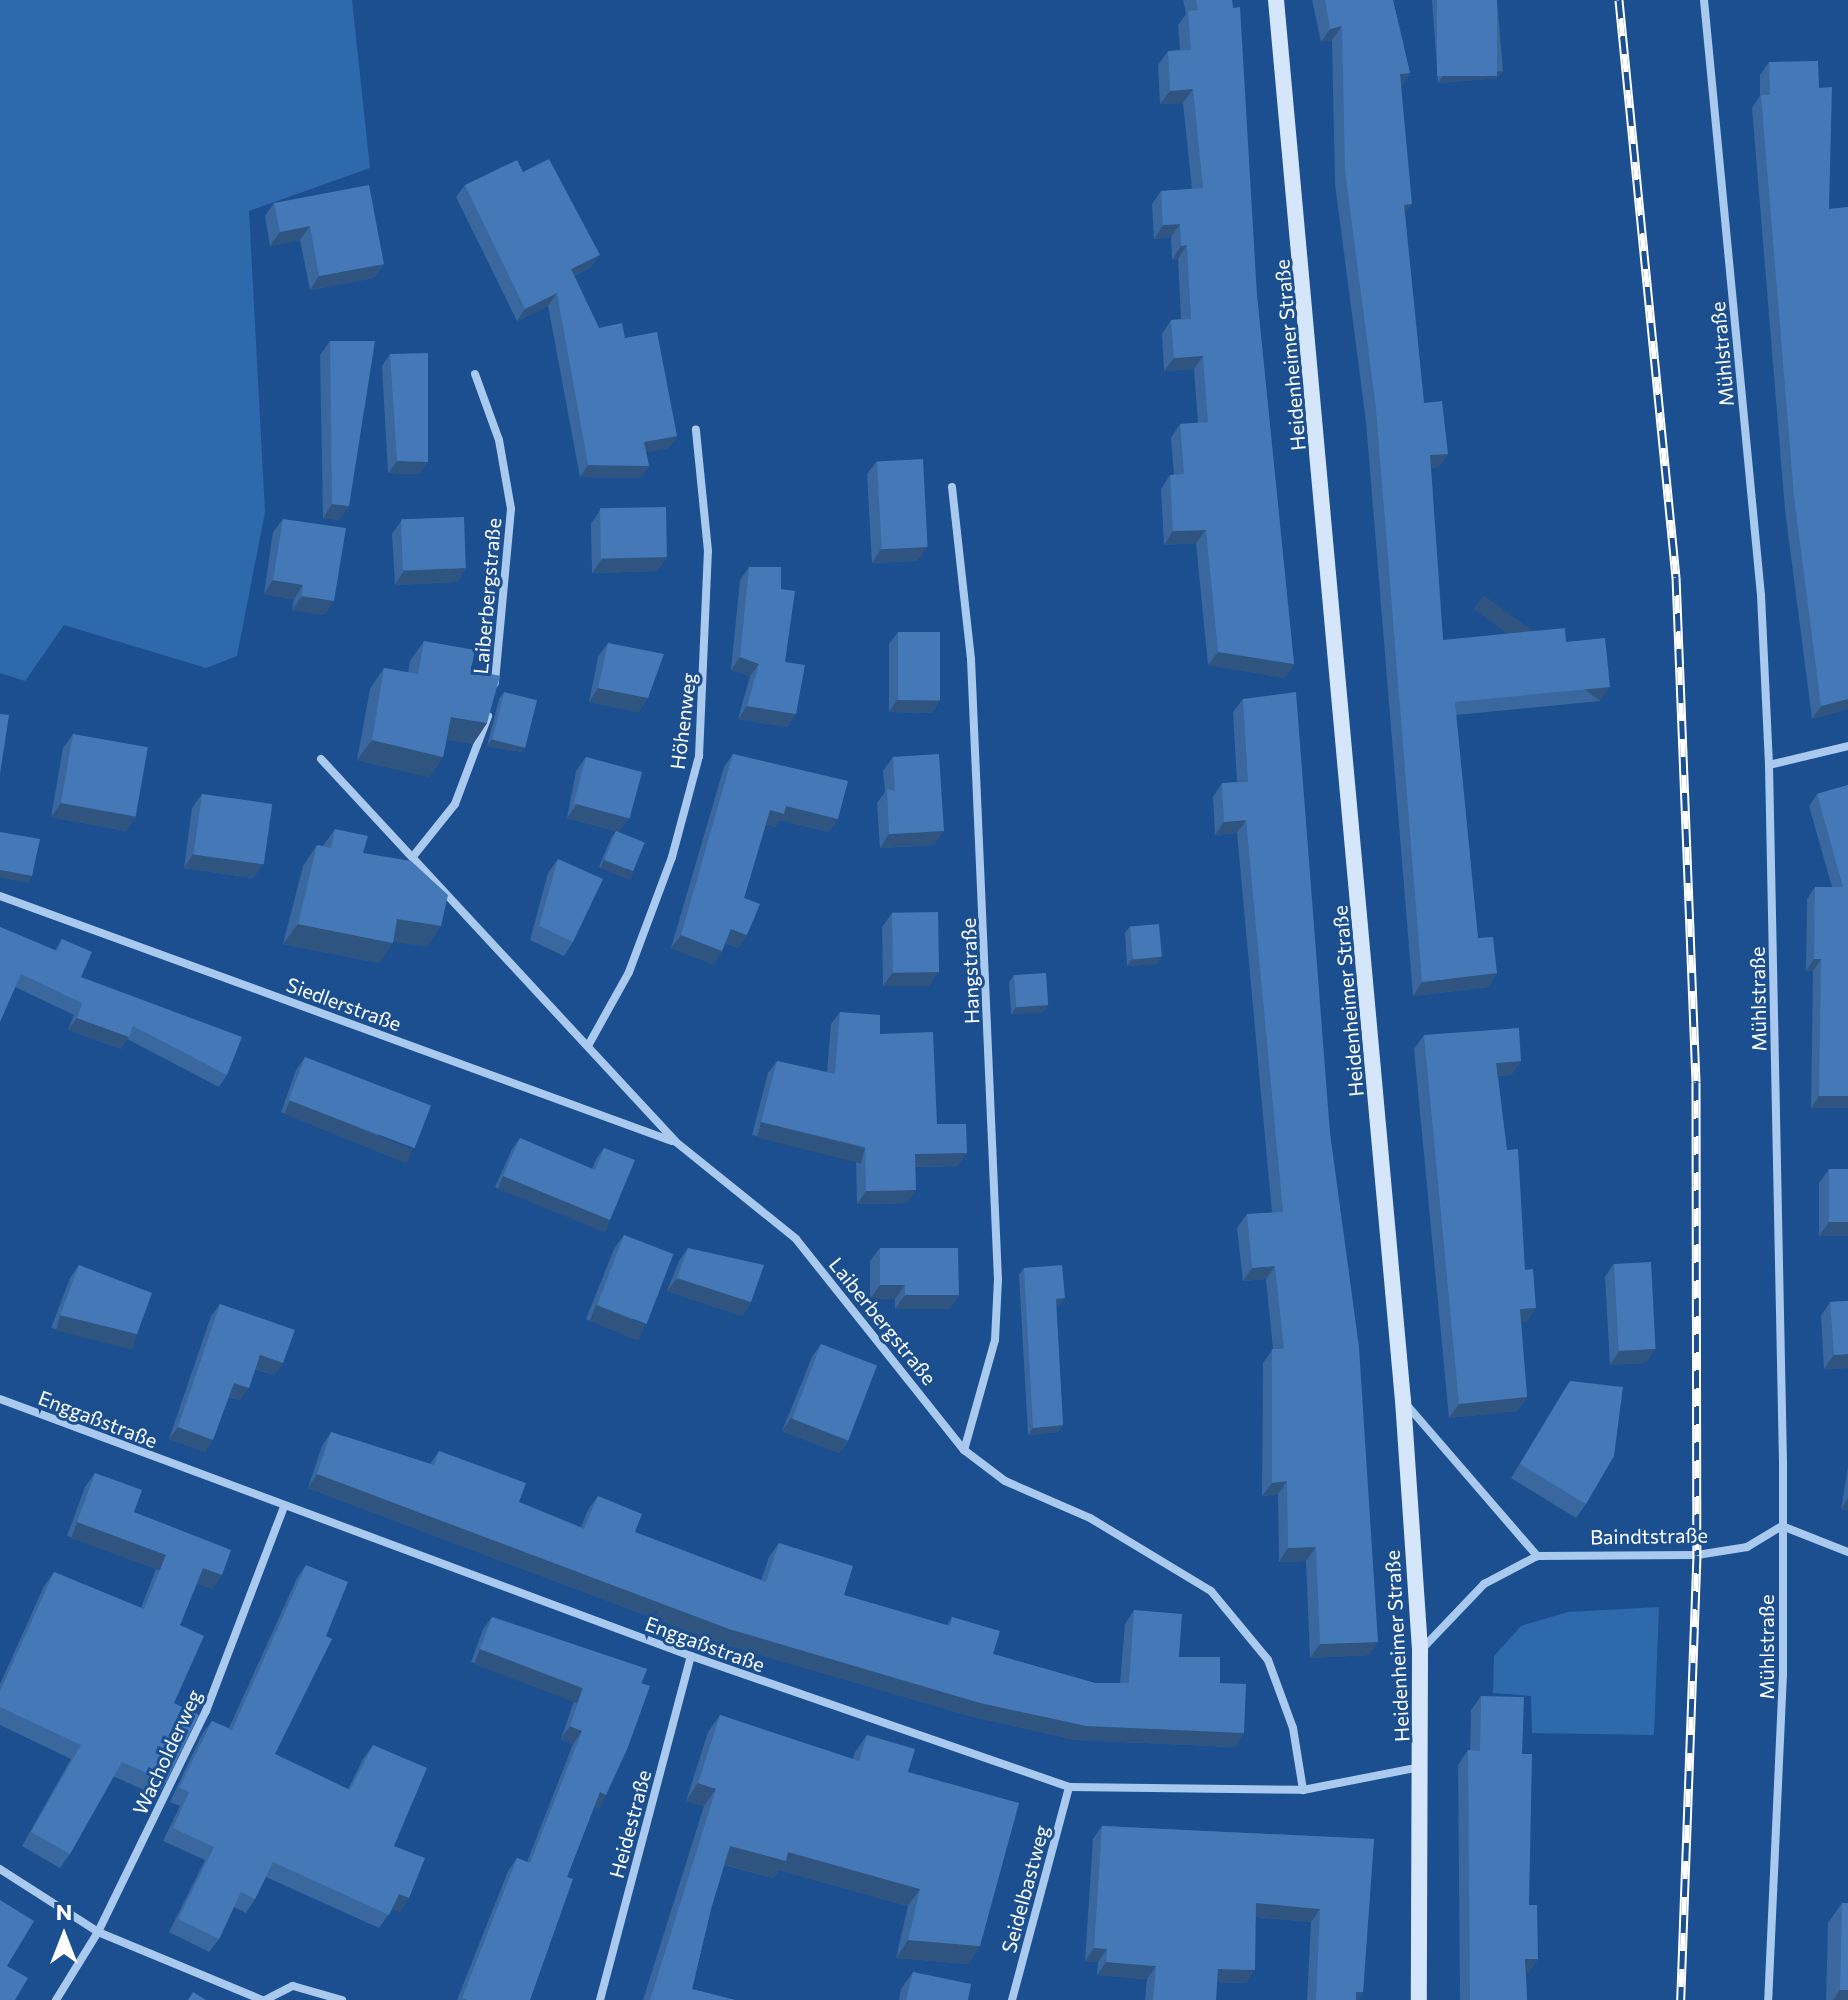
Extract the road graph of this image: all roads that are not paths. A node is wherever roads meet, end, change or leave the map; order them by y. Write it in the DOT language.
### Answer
graph roads {
  1 [pos="1276,0"];
  2 [pos="1704,0"];
  3 [pos="475,374"];
  4 [pos="696,430"];
  5 [pos="952,487"];
  6 [pos="493,693"];
  7 [pos="490,707"];
  8 [pos="1848,746"];
  9 [pos="321,759"];
  10 [pos="1769,765"];
  11 [pos="415,854"];
  12 [pos="0,896"];
  13 [pos="589,1044"];
  14 [pos="676,1142"];
  15 [pos="0,1399"];
  16 [pos="1403,1400"];
  17 [pos="964,1450"];
  18 [pos="284,1507"];
  19 [pos="1782,1526"];
  20 [pos="1848,1552"];
  21 [pos="1537,1556"];
  22 [pos="1420,1651"];
  23 [pos="691,1656"];
  24 [pos="1422,1767"];
  25 [pos="1069,1787"];
  26 [pos="1303,1790"];
  27 [pos="0,1869"];
  28 [pos="98,1932"];
  29 [pos="56,2000"];
  30 [pos="263,2000"];
  31 [pos="342,2000"];
  32 [pos="600,2000"];
  33 [pos="1012,2000"];
  34 [pos="1419,2000"];
  35 [pos="1768,2000"];
  1 -- 16 [label="street, Heidenheimer Straße"];
  2 -- 10 [label="street, Mühlstraße"];
  3 -- 6 [label="street, Laiberbergstraße"];
  4 -- 13 [label="street, Höhenweg"];
  5 -- 17 [label="street, Hangstraße"];
  7 -- 11 [label="street"];
  8 -- 10 [label="street"];
  9 -- 11 [label="street, Laiberbergstraße"];
  10 -- 19 [label="street, Mühlstraße"];
  11 -- 13 [label="street, Laiberbergstraße"];
  12 -- 14 [label="street, Siedlerstraße"];
  13 -- 14 [label="street, Laiberbergstraße"];
  14 -- 17 [label="street, Laiberbergstraße"];
  15 -- 18 [label="street, Enggaßstraße"];
  16 -- 21 [label="street"];
  16 -- 22 [label="street, Heidenheimer Straße"];
  17 -- 26 [label="street, Laiberbergstraße"];
  18 -- 23 [label="street, Enggaßstraße"];
  18 -- 28 [label="street, Wacholderweg"];
  19 -- 20 [label="street"];
  19 -- 21 [label="street, Baindtstraße"];
  19 -- 35 [label="street, Mühlstraße"];
  21 -- 22 [label="street, Baindtstraße"];
  22 -- 24 [label="street, Heidenheimer Straße"];
  23 -- 25 [label="street, Enggaßstraße"];
  23 -- 32 [label="street, Heidestraße"];
  24 -- 26 [label="street, Enggaßstraße"];
  24 -- 34 [label="street, Heidenheimer Straße"];
  25 -- 26 [label="street, Enggaßstraße"];
  25 -- 33 [label="street, Seidelbastweg"];
  27 -- 28 [label="street"];
  28 -- 29 [label="street, Wacholderweg"];
  28 -- 30 [label="street"];
  30 -- 31 [label="street"];
}
